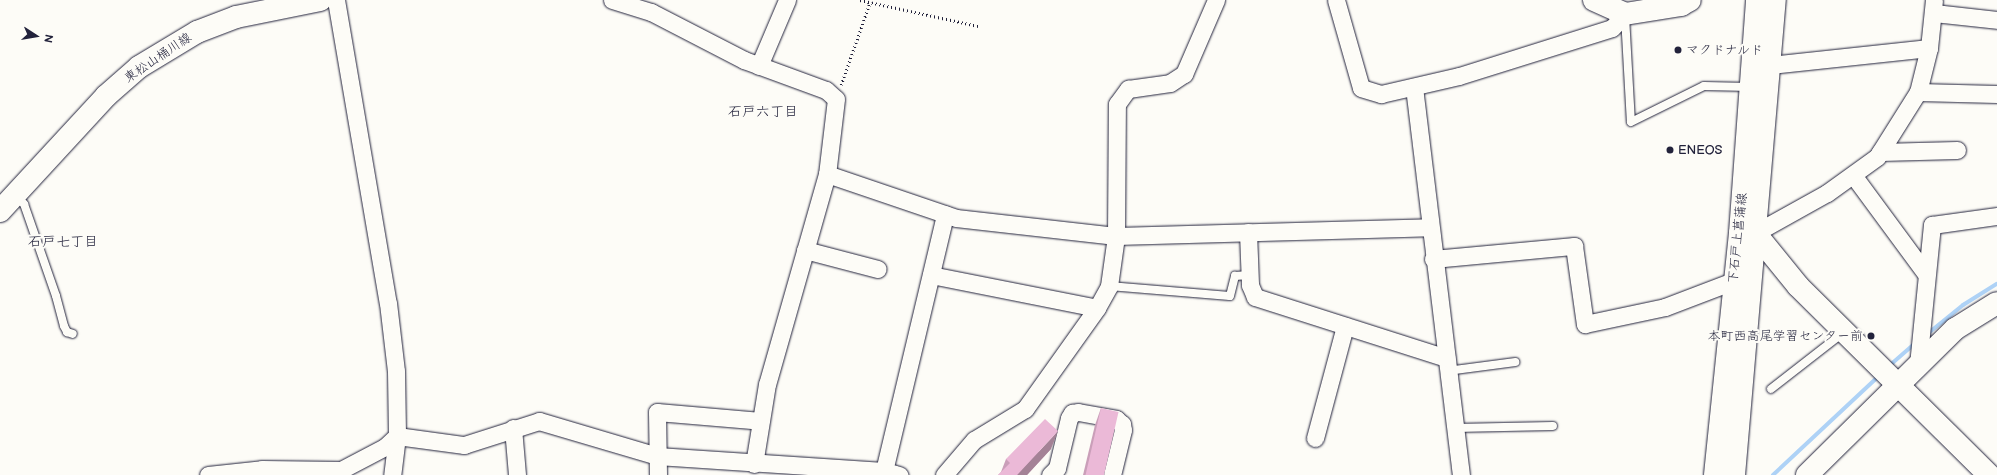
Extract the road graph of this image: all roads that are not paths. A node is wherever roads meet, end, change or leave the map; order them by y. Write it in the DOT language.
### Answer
graph roads {
  1 [pos="320,0"];
  2 [pos="336,0"];
  3 [pos="612,0"];
  4 [pos="787,0"];
  5 [pos="1216,0"];
  6 [pos="1336,0"];
  7 [pos="1594,0"];
  8 [pos="1690,0"];
  9 [pos="1756,0"];
  10 [pos="1775,0"];
  11 [pos="273,5"];
  12 [pos="1934,7"];
  13 [pos="1625,14"];
  14 [pos="1997,20"];
  15 [pos="1929,48"];
  16 [pos="1770,65"];
  17 [pos="759,66"];
  18 [pos="1414,87"];
  19 [pos="1751,87"];
  20 [pos="1918,92"];
  21 [pos="1997,94"];
  22 [pos="1958,150"];
  23 [pos="1880,152"];
  24 [pos="827,174"];
  25 [pos="1853,174"];
  26 [pos="15,194"];
  27 [pos="0,211"];
  28 [pos="945,214"];
  29 [pos="1997,216"];
  30 [pos="1430,227"];
  31 [pos="1248,232"];
  32 [pos="1755,233"];
  33 [pos="1116,236"];
  34 [pos="805,250"];
  35 [pos="1433,260"];
  36 [pos="878,269"];
  37 [pos="1926,274"];
  38 [pos="931,275"];
  39 [pos="1249,275"];
  40 [pos="1733,281"];
  41 [pos="1109,286"];
  42 [pos="1997,303"];
  43 [pos="1097,308"];
  44 [pos="1345,326"];
  45 [pos="1844,332"];
  46 [pos="73,334"];
  47 [pos="1515,362"];
  48 [pos="1446,364"];
  49 [pos="1918,365"];
  50 [pos="1899,385"];
  51 [pos="1771,390"];
  52 [pos="761,421"];
  53 [pos="1553,426"];
  54 [pos="513,428"];
  55 [pos="1454,428"];
  56 [pos="397,436"];
  57 [pos="1315,438"];
  58 [pos="657,456"];
  59 [pos="754,464"];
  60 [pos="810,471"];
  61 [pos="892,473"];
  62 [pos="208,475"];
  63 [pos="392,475"];
  64 [pos="517,475"];
  65 [pos="658,475"];
  66 [pos="944,475"];
  67 [pos="1050,475"];
  68 [pos="1112,475"];
  69 [pos="1461,475"];
  70 [pos="1716,475"];
  71 [pos="1734,475"];
  72 [pos="1807,475"];
  73 [pos="1989,475"];
  1 -- 11 [label="main road, 東松山桶川線"];
  2 -- 56 [label="street"];
  3 -- 17 [label="street"];
  4 -- 17 [label="street"];
  5 -- 33 [label="street"];
  6 -- 18 [label="street"];
  7 -- 13 [label="main road"];
  8 -- 13 [label="main road"];
  9 -- 19 [label="main road, 下石戸上菖蒲線"];
  10 -- 16 [label="main road, 下石戸上菖蒲線"];
  11 -- 26 [label="main road, 東松山桶川線"];
  12 -- 14 [label="street"];
  12 -- 15 [label="street"];
  13 -- 18 [label="street"];
  13 -- 19 [label="lane"];
  15 -- 16 [label="street"];
  15 -- 20 [label="street"];
  16 -- 32 [label="main road, 下石戸上菖蒲線"];
  17 -- 24 [label="street"];
  18 -- 30 [label="street"];
  19 -- 40 [label="main road, 下石戸上菖蒲線"];
  20 -- 21 [label="street"];
  20 -- 23 [label="street"];
  22 -- 23 [label="street"];
  23 -- 25 [label="street"];
  24 -- 28 [label="street"];
  24 -- 34 [label="street"];
  25 -- 32 [label="street"];
  25 -- 37 [label="street"];
  26 -- 27 [label="main road, 東松山桶川線"];
  26 -- 46 [label="lane"];
  28 -- 33 [label="street"];
  28 -- 38 [label="street"];
  29 -- 37 [label="street"];
  30 -- 31 [label="street"];
  30 -- 35 [label="street"];
  31 -- 33 [label="street"];
  31 -- 39 [label="street"];
  32 -- 45 [label="main road"];
  32 -- 71 [label="main road, 下石戸上菖蒲線"];
  33 -- 41 [label="street"];
  34 -- 36 [label="street"];
  34 -- 52 [label="street"];
  35 -- 40 [label="street"];
  35 -- 48 [label="street"];
  37 -- 49 [label="street"];
  38 -- 43 [label="street"];
  38 -- 61 [label="street"];
  39 -- 41 [label="lane"];
  39 -- 44 [label="street"];
  40 -- 70 [label="main road, 下石戸上菖蒲線"];
  41 -- 43 [label="street"];
  42 -- 49 [label="main road"];
  43 -- 66 [label="street"];
  44 -- 48 [label="street"];
  44 -- 57 [label="street"];
  45 -- 50 [label="main road"];
  45 -- 51 [label="lane"];
  47 -- 48 [label="lane"];
  48 -- 55 [label="street"];
  49 -- 50 [label="main road"];
  50 -- 72 [label="main road"];
  50 -- 73 [label="main road"];
  52 -- 58 [label="street"];
  52 -- 59 [label="street"];
  53 -- 55 [label="lane"];
  54 -- 56 [label="street"];
  54 -- 58 [label="street"];
  54 -- 64 [label="street"];
  55 -- 69 [label="street"];
  56 -- 62 [label="street"];
  56 -- 63 [label="street"];
  58 -- 59 [label="street"];
  58 -- 65 [label="street"];
  59 -- 60 [label="street"];
  60 -- 61 [label="street"];
  67 -- 68 [label="street"];
}
